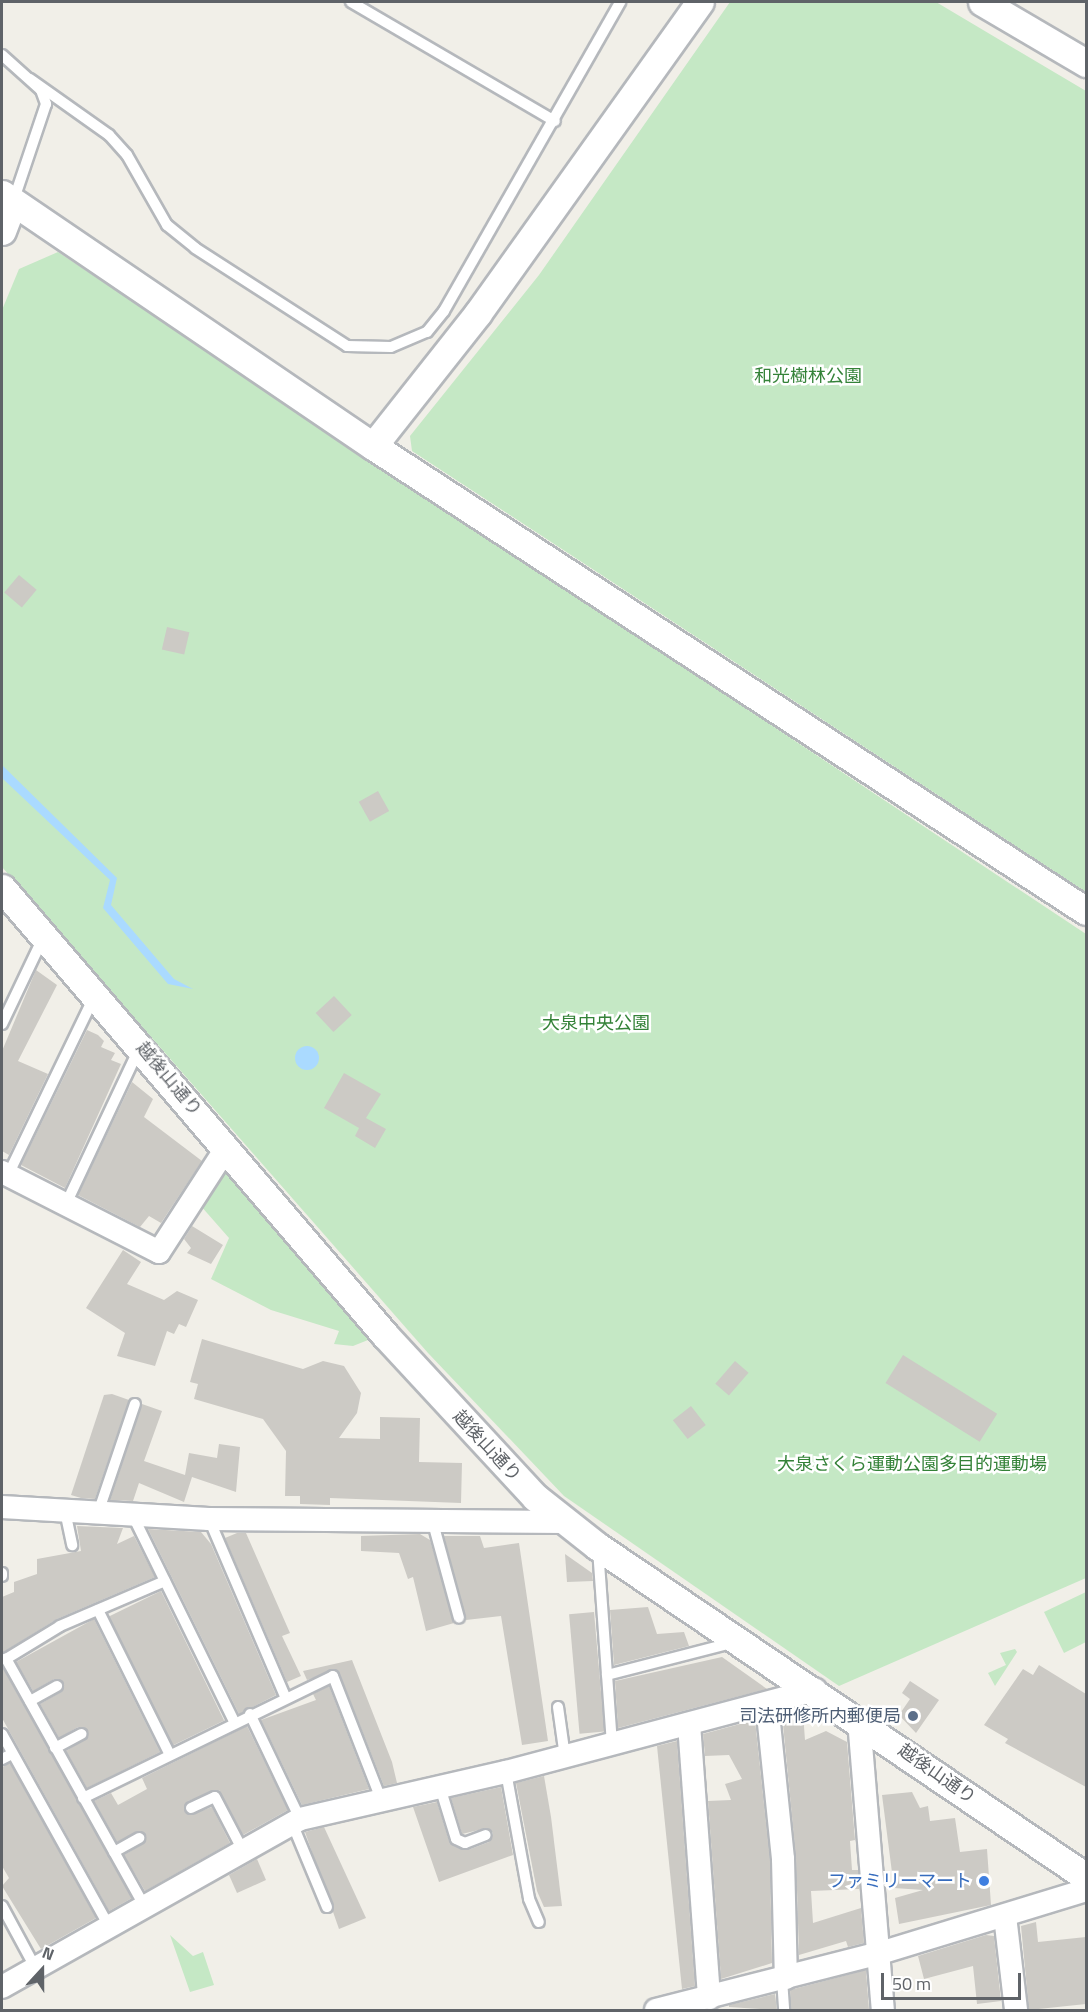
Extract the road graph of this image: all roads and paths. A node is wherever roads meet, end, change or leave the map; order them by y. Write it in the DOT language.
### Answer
graph roads {
  1 [pos="351,2"];
  2 [pos="620,2"];
  3 [pos="700,2"];
  4 [pos="982,2"];
  5 [pos="2,55"];
  6 [pos="1086,63"];
  7 [pos="30,78"];
  8 [pos="555,121"];
  9 [pos="7,198"];
  10 [pos="2,231"];
  11 [pos="373,446"];
  12 [pos="2,888"];
  13 [pos="1086,911"];
  14 [pos="45,935"];
  15 [pos="96,994"];
  16 [pos="2,1024"];
  17 [pos="141,1046"];
  18 [pos="227,1147"];
  19 [pos="5,1173"];
  20 [pos="65,1206"];
  21 [pos="135,1404"];
  22 [pos="2,1507"];
  23 [pos="65,1511"];
  24 [pos="98,1513"];
  25 [pos="133,1516"];
  26 [pos="209,1519"];
  27 [pos="566,1522"];
  28 [pos="433,1523"];
  29 [pos="72,1545"];
  30 [pos="597,1546"];
  31 [pos="165,1581"];
  32 [pos="98,1610"];
  33 [pos="459,1618"];
  34 [pos="740,1641"];
  35 [pos="4,1663"];
  36 [pos="607,1675"];
  37 [pos="57,1686"];
  38 [pos="815,1690"];
  39 [pos="285,1696"];
  40 [pos="30,1701"];
  41 [pos="767,1704"];
  42 [pos="558,1707"];
  43 [pos="250,1714"];
  44 [pos="860,1720"];
  45 [pos="234,1721"];
  46 [pos="689,1724"];
  47 [pos="2,1734"];
  48 [pos="81,1734"];
  49 [pos="612,1743"];
  50 [pos="56,1748"];
  51 [pos="169,1753"];
  52 [pos="12,1754"];
  53 [pos="565,1756"];
  54 [pos="2,1759"];
  55 [pos="506,1772"];
  56 [pos="440,1787"];
  57 [pos="83,1798"];
  58 [pos="381,1799"];
  59 [pos="191,1808"];
  60 [pos="296,1821"];
  61 [pos="486,1835"];
  62 [pos="139,1838"];
  63 [pos="242,1847"];
  64 [pos="114,1852"];
  65 [pos="1086,1877"];
  66 [pos="1086,1890"];
  67 [pos="2,1906"];
  68 [pos="327,1907"];
  69 [pos="146,1910"];
  70 [pos="1005,1916"];
  71 [pos="539,1923"];
  72 [pos="111,1930"];
  73 [pos="880,1953"];
  74 [pos="36,1969"];
  75 [pos="784,1979"];
  76 [pos="2,1987"];
  77 [pos="714,2002"];
  78 [pos="656,2010"];
  79 [pos="784,2010"];
  80 [pos="884,2010"];
  81 [pos="1016,2010"];
  1 -- 8 [label="lane"];
  2 -- 8 [label="lane"];
  3 -- 11 [label="street"];
  4 -- 6 [label="street"];
  5 -- 7 [label="lane"];
  7 -- 8 [label="lane"];
  7 -- 9 [label="lane"];
  9 -- 10 [label="street"];
  9 -- 11 [label="street"];
  11 -- 13 [label="street"];
  12 -- 14 [label="street, 越後山通り"];
  14 -- 15 [label="street, 越後山通り"];
  14 -- 16 [label="lane"];
  15 -- 17 [label="street, 越後山通り"];
  15 -- 19 [label="lane"];
  17 -- 18 [label="street, 越後山通り"];
  17 -- 20 [label="lane"];
  18 -- 20 [label="street"];
  18 -- 27 [label="street, 越後山通り"];
  19 -- 20 [label="street"];
  21 -- 24 [label="lane"];
  22 -- 23 [label="street"];
  23 -- 24 [label="street"];
  23 -- 29 [label="lane"];
  24 -- 25 [label="street"];
  25 -- 26 [label="street"];
  25 -- 31 [label="lane"];
  26 -- 28 [label="street"];
  26 -- 39 [label="lane"];
  27 -- 28 [label="street"];
  27 -- 30 [label="street, 越後山通り"];
  28 -- 33 [label="lane"];
  30 -- 34 [label="street, 越後山通り"];
  30 -- 36 [label="lane"];
  31 -- 32 [label="lane"];
  31 -- 45 [label="lane"];
  32 -- 35 [label="lane"];
  32 -- 51 [label="lane"];
  34 -- 36 [label="lane"];
  34 -- 38 [label="street, 越後山通り"];
  35 -- 40 [label="lane"];
  36 -- 49 [label="lane"];
  37 -- 40 [label="lane"];
  38 -- 41 [label="street"];
  38 -- 44 [label="street, 越後山通り"];
  39 -- 43 [label="lane"];
  39 -- 58 [label="lane"];
  40 -- 50 [label="lane"];
  41 -- 46 [label="street"];
  41 -- 75 [label="street"];
  42 -- 53 [label="lane"];
  43 -- 45 [label="lane"];
  43 -- 60 [label="lane"];
  44 -- 65 [label="street, 越後山通り"];
  44 -- 73 [label="street"];
  45 -- 51 [label="lane"];
  46 -- 49 [label="street"];
  46 -- 77 [label="street"];
  47 -- 52 [label="lane"];
  48 -- 50 [label="lane"];
  49 -- 53 [label="street"];
  50 -- 57 [label="lane"];
  51 -- 57 [label="lane"];
  52 -- 54 [label="lane"];
  52 -- 72 [label="lane"];
  53 -- 55 [label="street"];
  55 -- 56 [label="street"];
  55 -- 71 [label="lane"];
  56 -- 58 [label="street"];
  56 -- 61 [label="lane"];
  57 -- 64 [label="lane"];
  58 -- 60 [label="street"];
  59 -- 63 [label="lane"];
  60 -- 63 [label="street"];
  60 -- 68 [label="lane"];
  62 -- 64 [label="lane"];
  63 -- 69 [label="street"];
  64 -- 69 [label="lane"];
  66 -- 70 [label="street"];
  67 -- 74 [label="lane"];
  69 -- 72 [label="street"];
  70 -- 73 [label="street"];
  70 -- 81 [label="street"];
  72 -- 74 [label="street"];
  73 -- 75 [label="street"];
  73 -- 80 [label="street"];
  74 -- 76 [label="street"];
  75 -- 77 [label="street"];
  75 -- 79 [label="lane"];
  77 -- 78 [label="street"];
}
